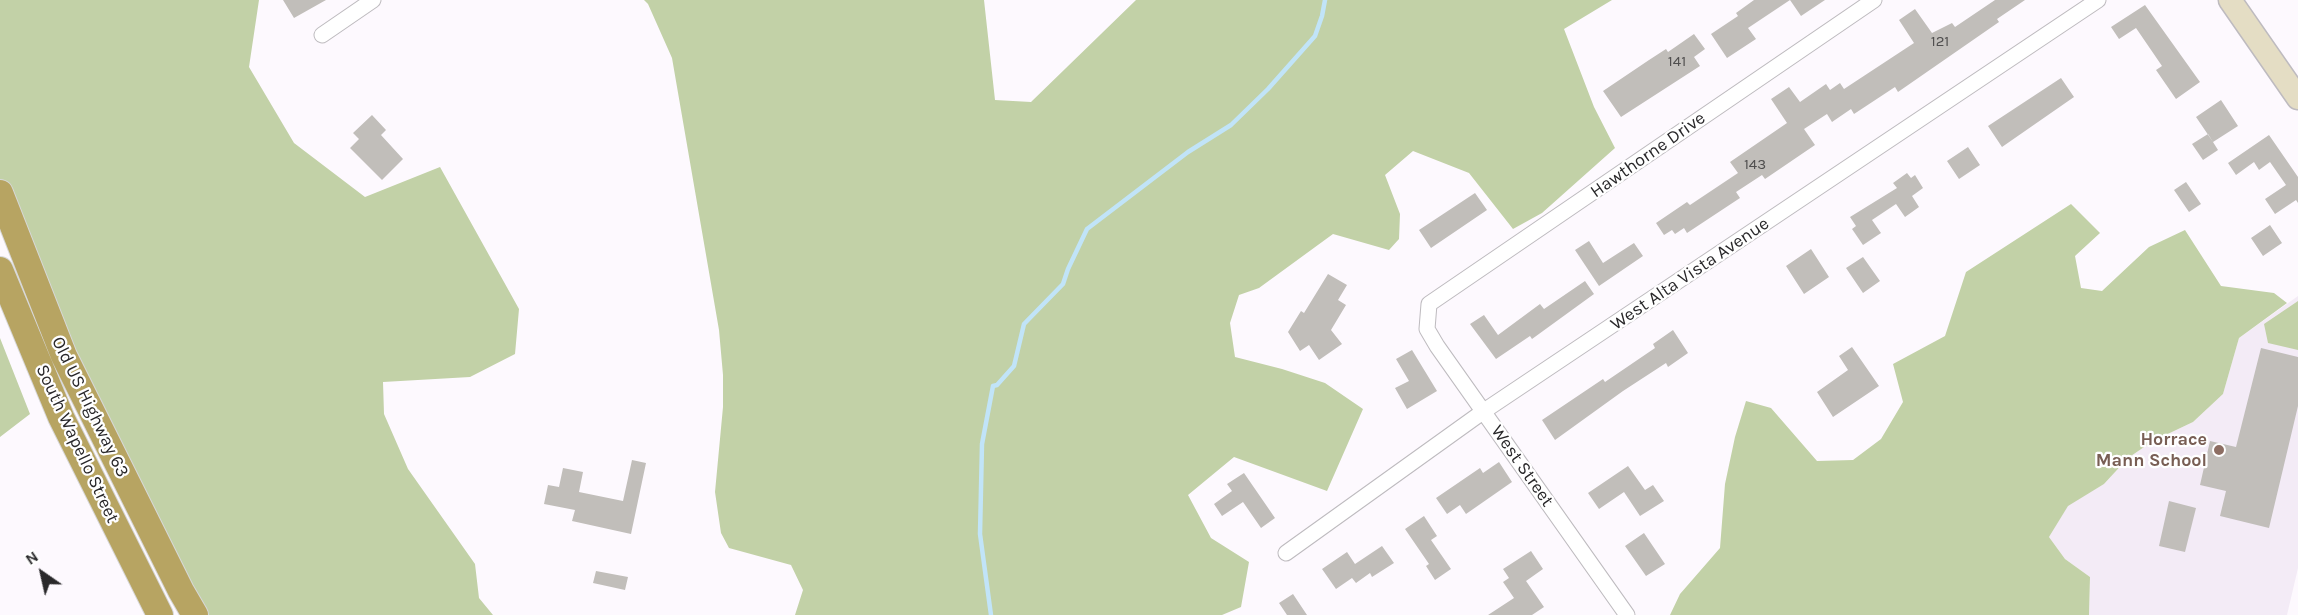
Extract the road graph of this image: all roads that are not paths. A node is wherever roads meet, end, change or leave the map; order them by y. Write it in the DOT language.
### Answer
graph roads {
  1 [pos="373,0"];
  2 [pos="1874,0"];
  3 [pos="2098,0"];
  4 [pos="2230,0"];
  5 [pos="321,34"];
  6 [pos="2298,98"];
  7 [pos="0,193"];
  8 [pos="0,270"];
  9 [pos="1427,313"];
  10 [pos="1484,411"];
  11 [pos="1286,553"];
  12 [pos="1619,612"];
  13 [pos="160,615"];
  14 [pos="195,615"];
  1 -- 5 [label="street"];
  2 -- 9 [label="street, Hawthorne Drive"];
  3 -- 10 [label="street, West Alta Vista Avenue"];
  4 -- 6 [label="main road"];
  7 -- 14 [label="highway, Old US Highway 63"];
  8 -- 13 [label="highway, South Wapello Street"];
  9 -- 10 [label="street, West Street"];
  10 -- 11 [label="street, West Alta Vista Avenue"];
  10 -- 12 [label="street, West Street"];
}
